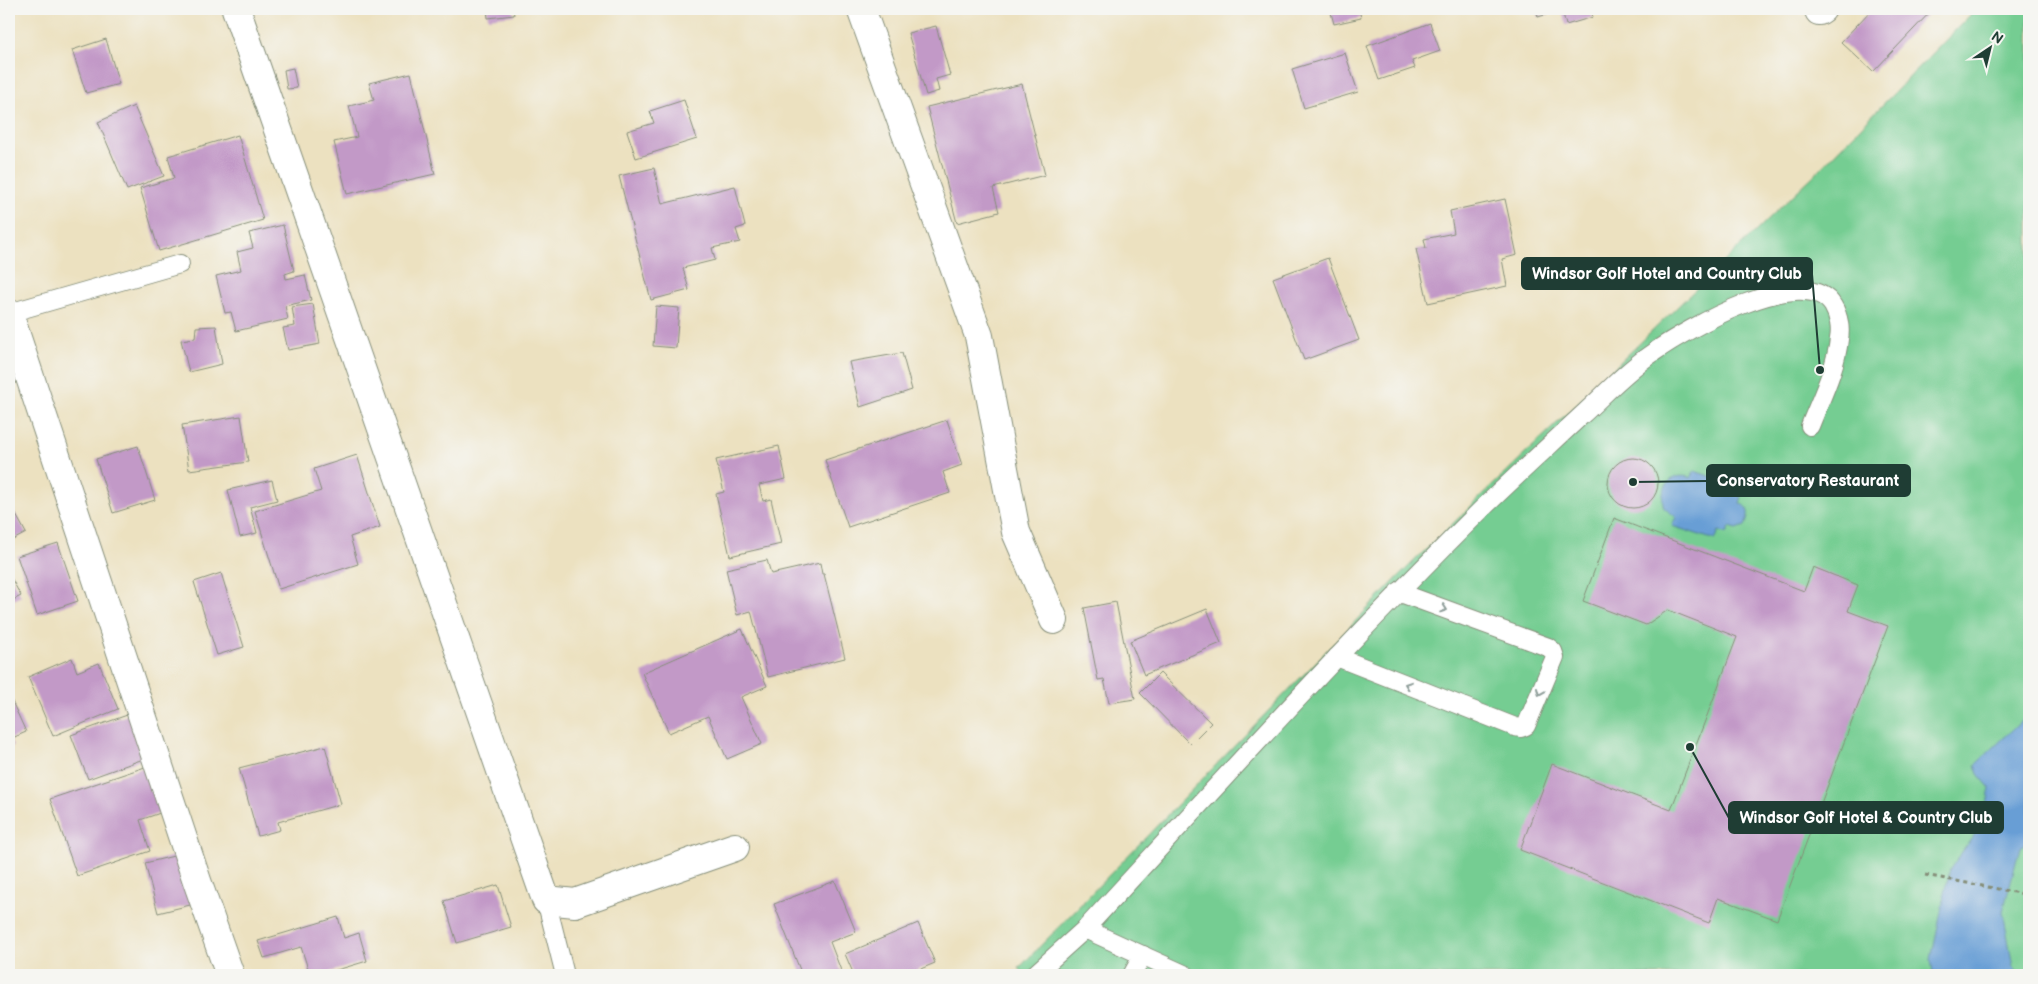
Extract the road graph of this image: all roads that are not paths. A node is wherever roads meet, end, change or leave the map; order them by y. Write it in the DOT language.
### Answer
graph roads {
  1 [pos="236,9"];
  2 [pos="861,9"];
  3 [pos="180,264"];
  4 [pos="9,314"];
  5 [pos="1810,426"];
  6 [pos="1398,592"];
  7 [pos="1054,620"];
  8 [pos="1337,657"];
  9 [pos="735,847"];
  10 [pos="546,900"];
  11 [pos="1085,929"];
  12 [pos="1143,955"];
  13 [pos="230,975"];
  14 [pos="565,975"];
  15 [pos="1034,975"];
  16 [pos="1132,975"];
  17 [pos="1186,975"];
  1 -- 10 [label="street"];
  2 -- 7 [label="street"];
  3 -- 4 [label="lane"];
  4 -- 13 [label="street"];
  5 -- 6 [label="lane"];
  6 -- 8 [label="lane"];
  6 -- 8 [label="lane, one-way"];
  8 -- 11 [label="lane"];
  9 -- 10 [label="street"];
  10 -- 14 [label="lane"];
  11 -- 12 [label="lane"];
  11 -- 15 [label="lane"];
  12 -- 16 [label="lane"];
  12 -- 17 [label="lane"];
}
